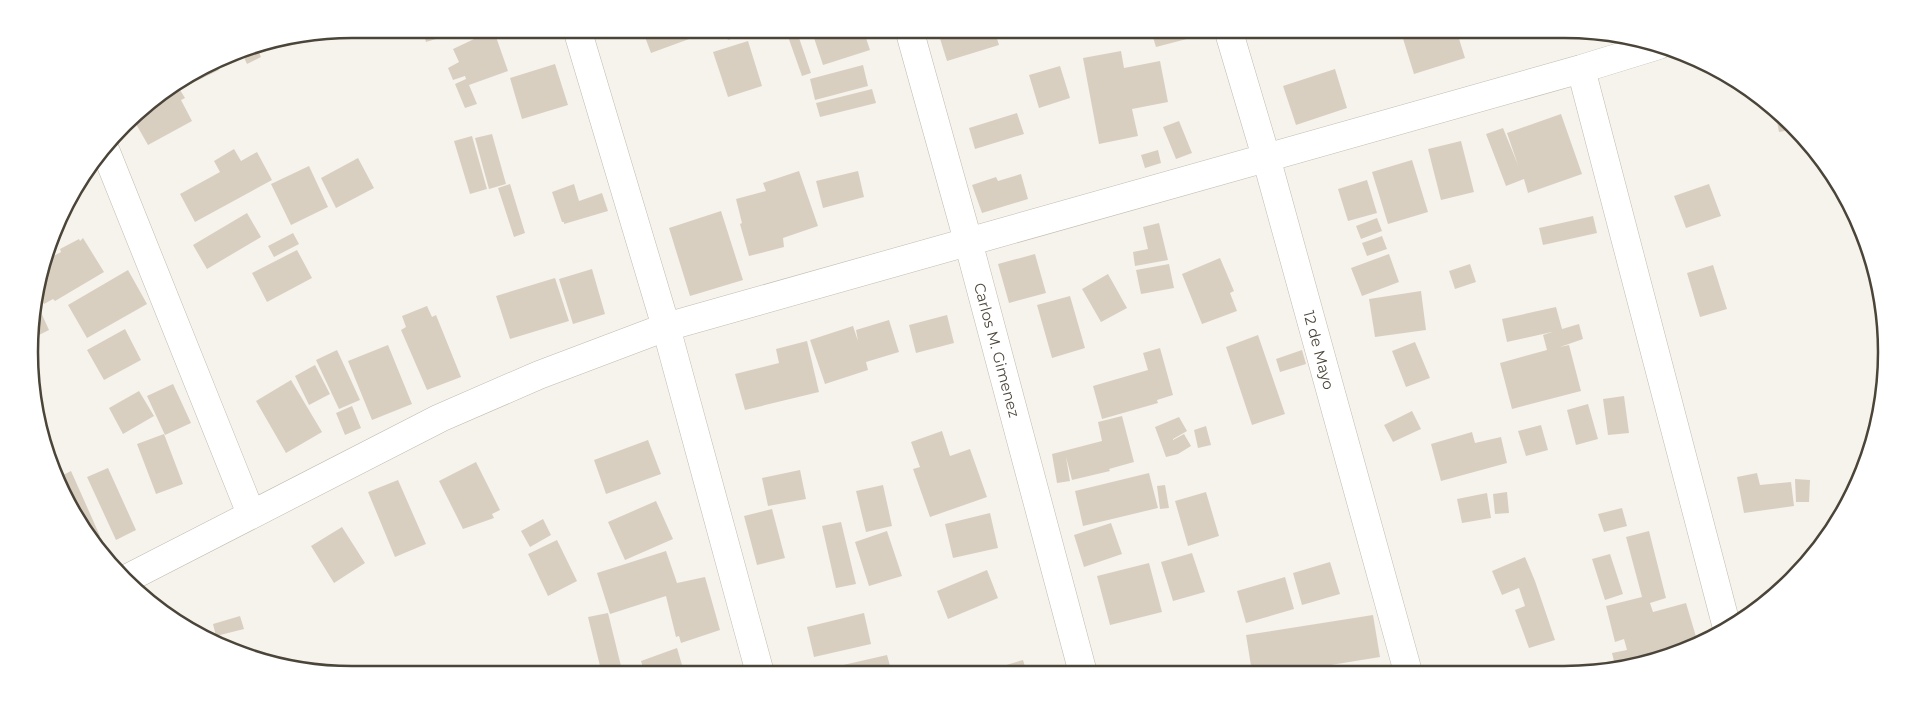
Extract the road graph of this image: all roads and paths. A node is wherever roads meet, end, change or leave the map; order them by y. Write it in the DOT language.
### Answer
graph roads {
  1 [pos="580,38"];
  2 [pos="912,38"];
  3 [pos="1231,38"];
  4 [pos="1648,49"];
  5 [pos="1581,69"];
  6 [pos="107,154"];
  7 [pos="1266,157"];
  8 [pos="968,241"];
  9 [pos="666,327"];
  10 [pos="251,514"];
  11 [pos="131,576"];
  12 [pos="1725,621"];
  13 [pos="758,666"];
  14 [pos="1081,666"];
  15 [pos="1406,666"];
  1 -- 9 [label="street"];
  2 -- 8 [label="street, Carlos M. Gimenez"];
  3 -- 7 [label="street, 12 de Mayo"];
  4 -- 5 [label="street"];
  5 -- 7 [label="street"];
  5 -- 12 [label="street"];
  6 -- 10 [label="street"];
  7 -- 8 [label="street"];
  7 -- 15 [label="street, 12 de Mayo"];
  8 -- 9 [label="street"];
  8 -- 14 [label="street, Carlos M. Gimenez"];
  9 -- 10 [label="street"];
  9 -- 13 [label="street"];
  10 -- 11 [label="street"];
}
